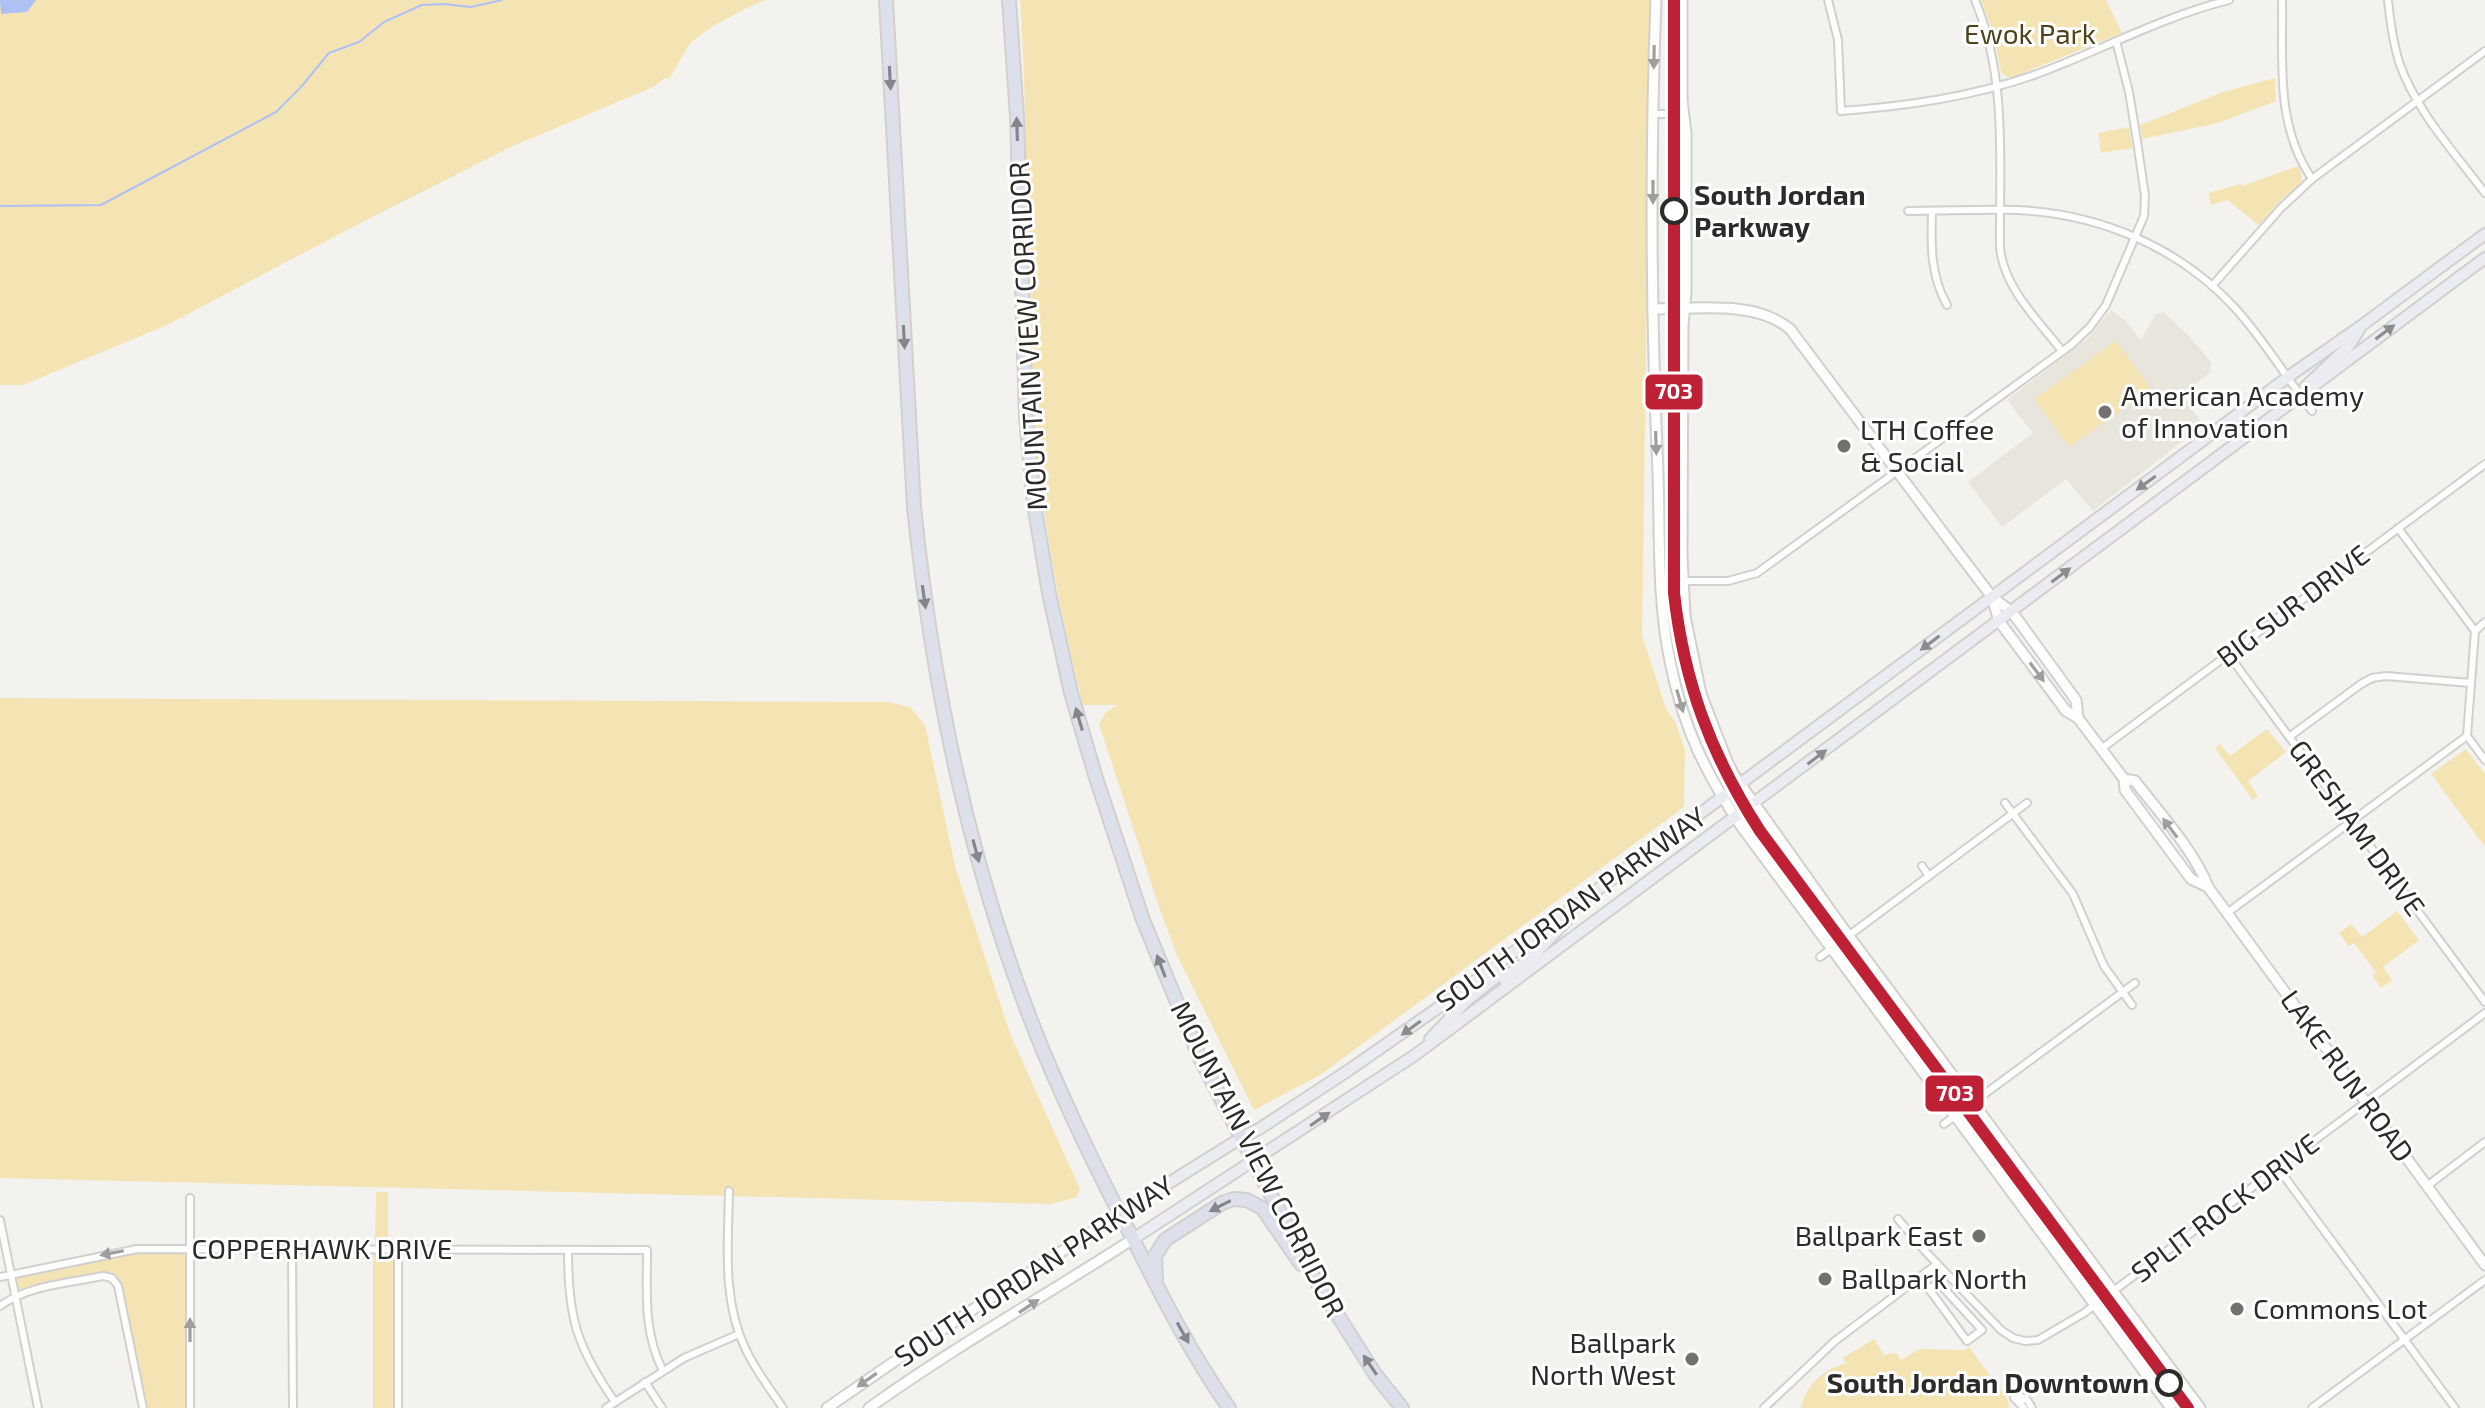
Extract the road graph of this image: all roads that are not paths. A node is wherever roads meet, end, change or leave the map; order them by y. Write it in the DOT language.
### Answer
graph roads {
  1 [pos="886,0"];
  2 [pos="1009,0"];
  3 [pos="1656,0"];
  4 [pos="1682,0"];
  5 [pos="1828,0"];
  6 [pos="1975,0"];
  7 [pos="2229,0"];
  8 [pos="2282,0"];
  9 [pos="2388,0"];
  10 [pos="2116,41"];
  11 [pos="2485,51"];
  12 [pos="1998,86"];
  13 [pos="2418,101"];
  14 [pos="1654,114"];
  15 [pos="1683,114"];
  16 [pos="2312,179"];
  17 [pos="2485,193"];
  18 [pos="2000,210"];
  19 [pos="1908,211"];
  20 [pos="1932,211"];
  21 [pos="2485,234"];
  22 [pos="2137,237"];
  23 [pos="2485,258"];
  24 [pos="2212,286"];
  25 [pos="1947,305"];
  26 [pos="1653,309"];
  27 [pos="1684,309"];
  28 [pos="2361,326"];
  29 [pos="2062,351"];
  30 [pos="2288,377"];
  31 [pos="2301,397"];
  32 [pos="2312,411"];
  33 [pos="2485,464"];
  34 [pos="1897,471"];
  35 [pos="2398,528"];
  36 [pos="1660,581"];
  37 [pos="1683,581"];
  38 [pos="1992,597"];
  39 [pos="2012,612"];
  40 [pos="1999,621"];
  41 [pos="2485,622"];
  42 [pos="2475,631"];
  43 [pos="2228,654"];
  44 [pos="2471,683"];
  45 [pos="2078,718"];
  46 [pos="2467,736"];
  47 [pos="2289,737"];
  48 [pos="2101,749"];
  49 [pos="2485,760"];
  50 [pos="1740,784"];
  51 [pos="1721,798"];
  52 [pos="2005,803"];
  53 [pos="2027,803"];
  54 [pos="1754,804"];
  55 [pos="2013,814"];
  56 [pos="1735,818"];
  57 [pos="2352,821"];
  58 [pos="1922,866"];
  59 [pos="1929,876"];
  60 [pos="2227,913"];
  61 [pos="1849,936"];
  62 [pos="1831,949"];
  63 [pos="1820,957"];
  64 [pos="1502,976"];
  65 [pos="2135,983"];
  66 [pos="2122,992"];
  67 [pos="2485,1002"];
  68 [pos="2132,1005"];
  69 [pos="2485,1013"];
  70 [pos="2365,1102"];
  71 [pos="1973,1103"];
  72 [pos="1955,1116"];
  73 [pos="1944,1124"];
  74 [pos="1241,1138"];
  75 [pos="2485,1142"];
  76 [pos="1255,1162"];
  77 [pos="2278,1168"];
  78 [pos="2427,1186"];
  79 [pos="729,1191"];
  80 [pos="190,1198"];
  81 [pos="1119,1214"];
  82 [pos="1898,1219"];
  83 [pos="0,1220"];
  84 [pos="1133,1239"];
  85 [pos="190,1249"];
  86 [pos="292,1249"];
  87 [pos="398,1249"];
  88 [pos="568,1250"];
  89 [pos="1937,1264"];
  90 [pos="2485,1265"];
  91 [pos="11,1274"];
  92 [pos="0,1277"];
  93 [pos="1314,1278"];
  94 [pos="2485,1280"];
  95 [pos="1929,1289"];
  96 [pos="2113,1291"];
  97 [pos="15,1296"];
  98 [pos="1164,1300"];
  99 [pos="2095,1305"];
  100 [pos="0,1306"];
  101 [pos="739,1334"];
  102 [pos="2404,1340"];
  103 [pos="663,1371"];
  104 [pos="645,1382"];
  105 [pos="615,1402"];
  106 [pos="38,1408"];
  107 [pos="143,1408"];
  108 [pos="190,1408"];
  109 [pos="293,1408"];
  110 [pos="398,1408"];
  111 [pos="606,1408"];
  112 [pos="662,1408"];
  113 [pos="783,1408"];
  114 [pos="827,1408"];
  115 [pos="869,1408"];
  116 [pos="1229,1408"];
  117 [pos="1402,1408"];
  118 [pos="1764,1408"];
  119 [pos="2024,1408"];
  120 [pos="2032,1408"];
  121 [pos="2171,1408"];
  122 [pos="2200,1408"];
  123 [pos="2312,1408"];
  124 [pos="2455,1408"];
  1 -- 81 [label="highway, one-way"];
  74 -- 2 [label="highway, MOUNTAIN VIEW CORRIDOR, one-way"];
  3 -- 14 [label="street, one-way"];
  4 -- 15 [label="street"];
  5 -- 12 [label="street"];
  6 -- 12 [label="street"];
  7 -- 10 [label="street"];
  8 -- 16 [label="street"];
  9 -- 13 [label="street"];
  10 -- 12 [label="street"];
  10 -- 22 [label="street"];
  11 -- 13 [label="street"];
  12 -- 18 [label="street"];
  13 -- 16 [label="street"];
  13 -- 17 [label="street"];
  14 -- 15 [label="street"];
  14 -- 26 [label="street, one-way"];
  15 -- 27 [label="street"];
  16 -- 24 [label="street"];
  18 -- 20 [label="street"];
  18 -- 22 [label="street"];
  18 -- 29 [label="street"];
  19 -- 20 [label="street"];
  20 -- 25 [label="street"];
  21 -- 28 [label="main road, SOUTH JORDAN PARKWAY"];
  22 -- 24 [label="street"];
  22 -- 29 [label="street"];
  31 -- 23 [label="main road, SOUTH JORDAN PARKWAY, one-way"];
  24 -- 30 [label="street"];
  26 -- 27 [label="street, LAKE RUN ROAD"];
  26 -- 36 [label="street, one-way"];
  27 -- 34 [label="street, LAKE RUN ROAD"];
  27 -- 37 [label="street"];
  28 -- 30 [label="main road, SOUTH JORDAN PARKWAY"];
  28 -- 31 [label="main road"];
  29 -- 34 [label="street"];
  30 -- 31 [label="street"];
  30 -- 38 [label="main road, SOUTH JORDAN PARKWAY, one-way"];
  31 -- 32 [label="street"];
  39 -- 31 [label="main road, SOUTH JORDAN PARKWAY, one-way"];
  33 -- 35 [label="street, BIG SUR DRIVE"];
  34 -- 37 [label="street"];
  34 -- 38 [label="street, LAKE RUN ROAD"];
  35 -- 42 [label="street"];
  35 -- 43 [label="street, BIG SUR DRIVE"];
  36 -- 37 [label="street"];
  36 -- 51 [label="street, one-way"];
  37 -- 50 [label="street"];
  38 -- 39 [label="street, LAKE RUN ROAD"];
  38 -- 40 [label="street, LAKE RUN ROAD"];
  38 -- 50 [label="main road, SOUTH JORDAN PARKWAY, one-way"];
  39 -- 40 [label="main road, SOUTH JORDAN PARKWAY"];
  39 -- 45 [label="street, LAKE RUN ROAD"];
  40 -- 45 [label="street, LAKE RUN ROAD, one-way"];
  54 -- 40 [label="main road, SOUTH JORDAN PARKWAY, one-way"];
  41 -- 42 [label="street"];
  42 -- 44 [label="street"];
  43 -- 47 [label="street, GRESHAM DRIVE"];
  43 -- 48 [label="street, BIG SUR DRIVE"];
  44 -- 46 [label="street"];
  44 -- 47 [label="street"];
  45 -- 48 [label="street, LAKE RUN ROAD"];
  46 -- 49 [label="street"];
  46 -- 57 [label="street"];
  47 -- 57 [label="street, GRESHAM DRIVE"];
  48 -- 60 [label="street, LAKE RUN ROAD"];
  50 -- 51 [label="main road, SOUTH JORDAN PARKWAY"];
  50 -- 54 [label="street"];
  51 -- 56 [label="street"];
  51 -- 64 [label="main road, SOUTH JORDAN PARKWAY"];
  52 -- 55 [label="street"];
  53 -- 55 [label="street"];
  54 -- 56 [label="main road, SOUTH JORDAN PARKWAY"];
  54 -- 61 [label="street"];
  55 -- 59 [label="street"];
  55 -- 66 [label="street"];
  56 -- 62 [label="street"];
  56 -- 64 [label="main road, SOUTH JORDAN PARKWAY"];
  57 -- 60 [label="street"];
  57 -- 67 [label="street, GRESHAM DRIVE"];
  58 -- 59 [label="street"];
  59 -- 61 [label="street"];
  60 -- 70 [label="street, LAKE RUN ROAD"];
  61 -- 62 [label="street"];
  61 -- 71 [label="street"];
  62 -- 63 [label="street"];
  62 -- 72 [label="street"];
  64 -- 74 [label="main road, SOUTH JORDAN PARKWAY, one-way"];
  76 -- 64 [label="main road, SOUTH JORDAN PARKWAY, one-way"];
  65 -- 66 [label="street"];
  66 -- 68 [label="street"];
  66 -- 71 [label="street"];
  69 -- 70 [label="street, SPLIT ROCK DRIVE"];
  70 -- 77 [label="street, SPLIT ROCK DRIVE"];
  70 -- 78 [label="street, LAKE RUN ROAD"];
  71 -- 72 [label="street"];
  71 -- 96 [label="street"];
  72 -- 73 [label="street"];
  72 -- 99 [label="street"];
  74 -- 76 [label="highway, MOUNTAIN VIEW CORRIDOR"];
  74 -- 81 [label="main road, SOUTH JORDAN PARKWAY"];
  75 -- 78 [label="street"];
  76 -- 84 [label="main road, SOUTH JORDAN PARKWAY"];
  76 -- 93 [label="highway, MOUNTAIN VIEW CORRIDOR"];
  77 -- 96 [label="street, SPLIT ROCK DRIVE"];
  77 -- 102 [label="street"];
  78 -- 90 [label="street, LAKE RUN ROAD"];
  79 -- 101 [label="street"];
  80 -- 85 [label="street"];
  81 -- 84 [label="highway"];
  81 -- 114 [label="street, SOUTH JORDAN PARKWAY, one-way"];
  82 -- 89 [label="street, SPLIT ROCK DRIVE"];
  83 -- 91 [label="street"];
  84 -- 98 [label="highway"];
  115 -- 84 [label="street, SOUTH JORDAN PARKWAY, one-way"];
  85 -- 86 [label="street, COPPERHAWK DRIVE"];
  85 -- 91 [label="street, COPPERHAWK DRIVE, one-way"];
  108 -- 85 [label="street, one-way"];
  86 -- 87 [label="street, COPPERHAWK DRIVE"];
  86 -- 109 [label="street"];
  87 -- 88 [label="street, COPPERHAWK DRIVE"];
  87 -- 110 [label="street"];
  88 -- 103 [label="street, COPPERHAWK DRIVE"];
  88 -- 105 [label="street"];
  89 -- 99 [label="street, SPLIT ROCK DRIVE"];
  89 -- 118 [label="street"];
  91 -- 92 [label="street, COPPERHAWK DRIVE"];
  91 -- 97 [label="street"];
  93 -- 98 [label="highway, one-way"];
  117 -- 93 [label="highway, MOUNTAIN VIEW CORRIDOR, one-way"];
  94 -- 102 [label="street"];
  95 -- 95 [label="street"];
  96 -- 99 [label="street, SPLIT ROCK DRIVE"];
  96 -- 122 [label="street"];
  97 -- 100 [label="street"];
  97 -- 106 [label="street"];
  97 -- 107 [label="street"];
  98 -- 116 [label="highway, one-way"];
  99 -- 121 [label="street"];
  101 -- 103 [label="street"];
  101 -- 113 [label="street"];
  102 -- 123 [label="street"];
  102 -- 124 [label="street"];
  103 -- 104 [label="street"];
  104 -- 105 [label="street"];
  104 -- 112 [label="street"];
  105 -- 111 [label="street"];
  119 -- 120 [label="street"];
}
